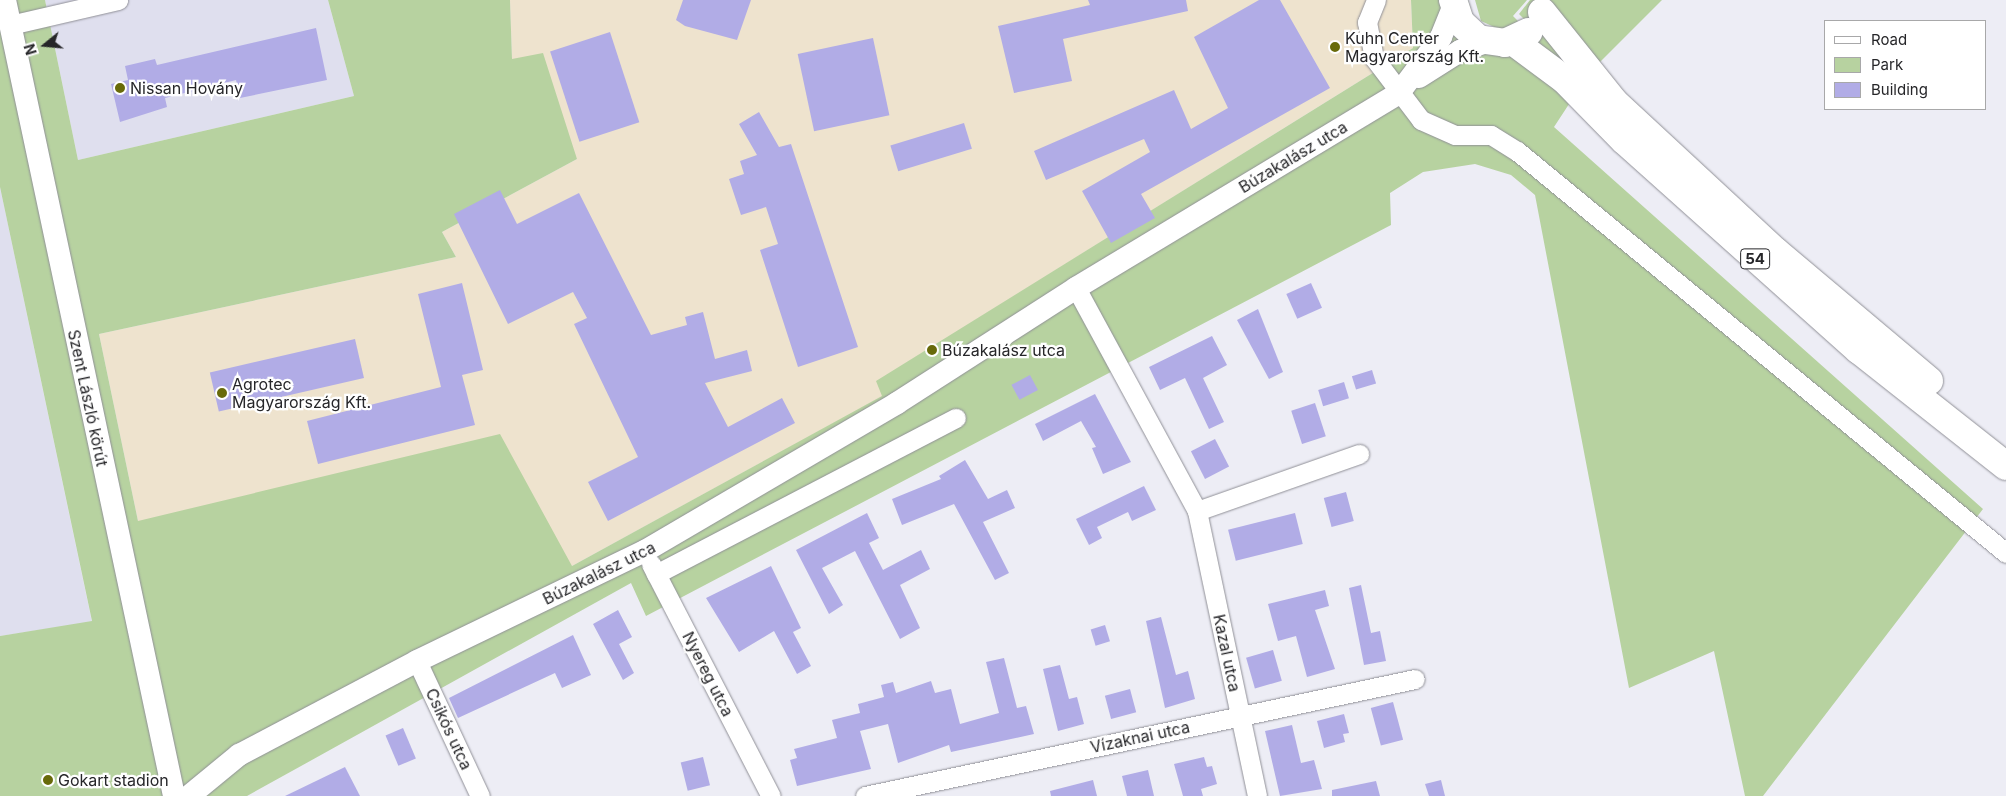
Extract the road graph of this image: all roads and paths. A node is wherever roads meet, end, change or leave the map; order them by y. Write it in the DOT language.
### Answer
graph roads {
  1 [pos="5,0"];
  2 [pos="118,0"];
  3 [pos="1376,0"];
  4 [pos="1453,3"];
  5 [pos="1543,6"];
  6 [pos="10,25"];
  7 [pos="1486,42"];
  8 [pos="1514,42"];
  9 [pos="1404,88"];
  10 [pos="1076,288"];
  11 [pos="956,418"];
  12 [pos="2006,445"];
  13 [pos="1359,454"];
  14 [pos="2006,466"];
  15 [pos="1196,511"];
  16 [pos="645,551"];
  17 [pos="2006,553"];
  18 [pos="656,574"];
  19 [pos="417,662"];
  20 [pos="1415,679"];
  21 [pos="1240,716"];
  22 [pos="174,796"];
  23 [pos="189,796"];
  24 [pos="480,796"];
  25 [pos="771,796"];
  26 [pos="865,796"];
  27 [pos="1257,796"];
  1 -- 6 [label="street, Szent László körút"];
  2 -- 6 [label="street"];
  3 -- 9 [label="street"];
  4 -- 7 [label="main road"];
  4 -- 9 [label="street, Búzakalász utca"];
  5 -- 8 [label="main road, 54"];
  5 -- 12 [label="main road, 54"];
  6 -- 22 [label="street, Szent László körút"];
  7 -- 8 [label="main road"];
  7 -- 9 [label="street, Búzakalász utca"];
  8 -- 14 [label="main road, 54"];
  9 -- 10 [label="street, Búzakalász utca"];
  9 -- 17 [label="street"];
  10 -- 15 [label="street, Kazal utca"];
  10 -- 16 [label="street, Búzakalász utca"];
  11 -- 18 [label="street, Búzakalász utca"];
  13 -- 15 [label="street"];
  15 -- 21 [label="street, Kazal utca"];
  16 -- 18 [label="street, Nyereg utca"];
  16 -- 19 [label="street, Búzakalász utca"];
  18 -- 25 [label="street, Nyereg utca"];
  19 -- 23 [label="street, Búzakalász utca"];
  19 -- 24 [label="street, Csikós utca"];
  20 -- 21 [label="street, Vízaknai utca"];
  21 -- 26 [label="street, Vízaknai utca"];
  21 -- 27 [label="street, Kazal utca"];
}
